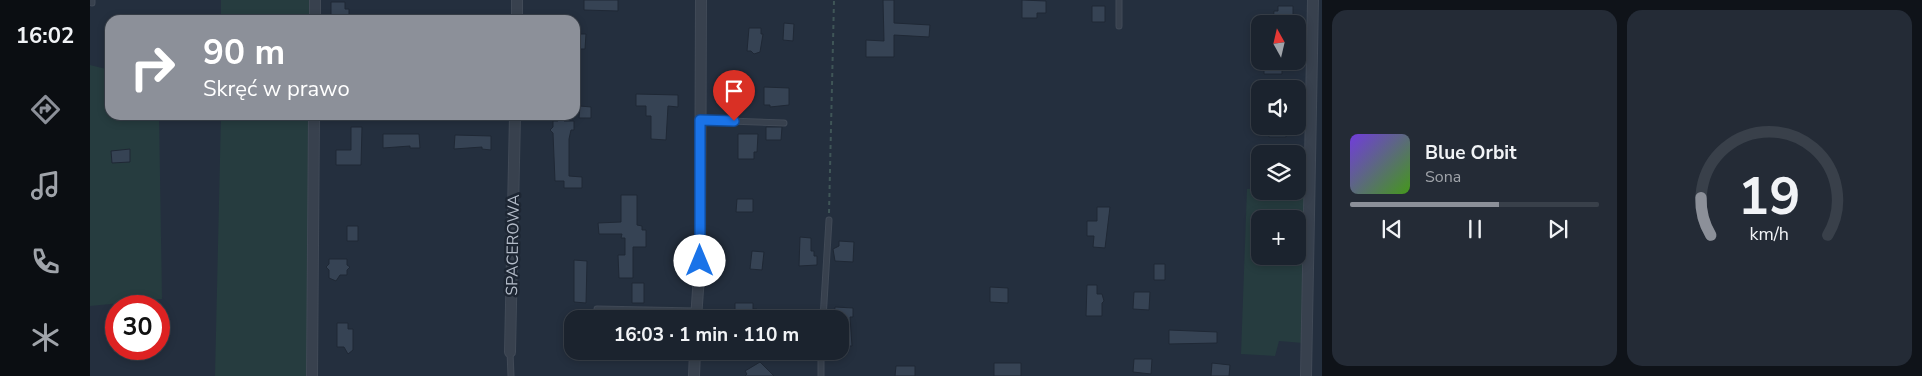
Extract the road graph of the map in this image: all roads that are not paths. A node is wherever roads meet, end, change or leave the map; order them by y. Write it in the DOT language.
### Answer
graph roads {
  1 [pos="315,0"];
  2 [pos="517,0"];
  3 [pos="701,0"];
  4 [pos="1119,0"];
  5 [pos="1314,0"];
  6 [pos="315,15"];
  7 [pos="517,15"];
  8 [pos="1119,26"];
  9 [pos="314,120"];
  10 [pos="516,120"];
  11 [pos="700,120"];
  12 [pos="784,123"];
  13 [pos="829,220"];
  14 [pos="597,309"];
  15 [pos="614,310"];
  16 [pos="696,310"];
  17 [pos="824,310"];
  18 [pos="510,352"];
  19 [pos="695,360"];
  20 [pos="821,360"];
  21 [pos="312,376"];
  22 [pos="510,376"];
  23 [pos="694,376"];
  24 [pos="821,376"];
  25 [pos="1306,376"];
  1 -- 6 [label="street"];
  2 -- 7 [label="street"];
  3 -- 11 [label="street"];
  4 -- 8 [label="lane"];
  5 -- 25 [label="street"];
  9 -- 21 [label="street"];
  10 -- 18 [label="street, SPACEROWA"];
  11 -- 12 [label="lane"];
  11 -- 16 [label="street"];
  13 -- 17 [label="lane"];
  14 -- 15 [label="lane"];
  18 -- 22 [label="lane, SPACEROWA"];
  19 -- 23 [label="street"];
  20 -- 24 [label="lane"];
}
